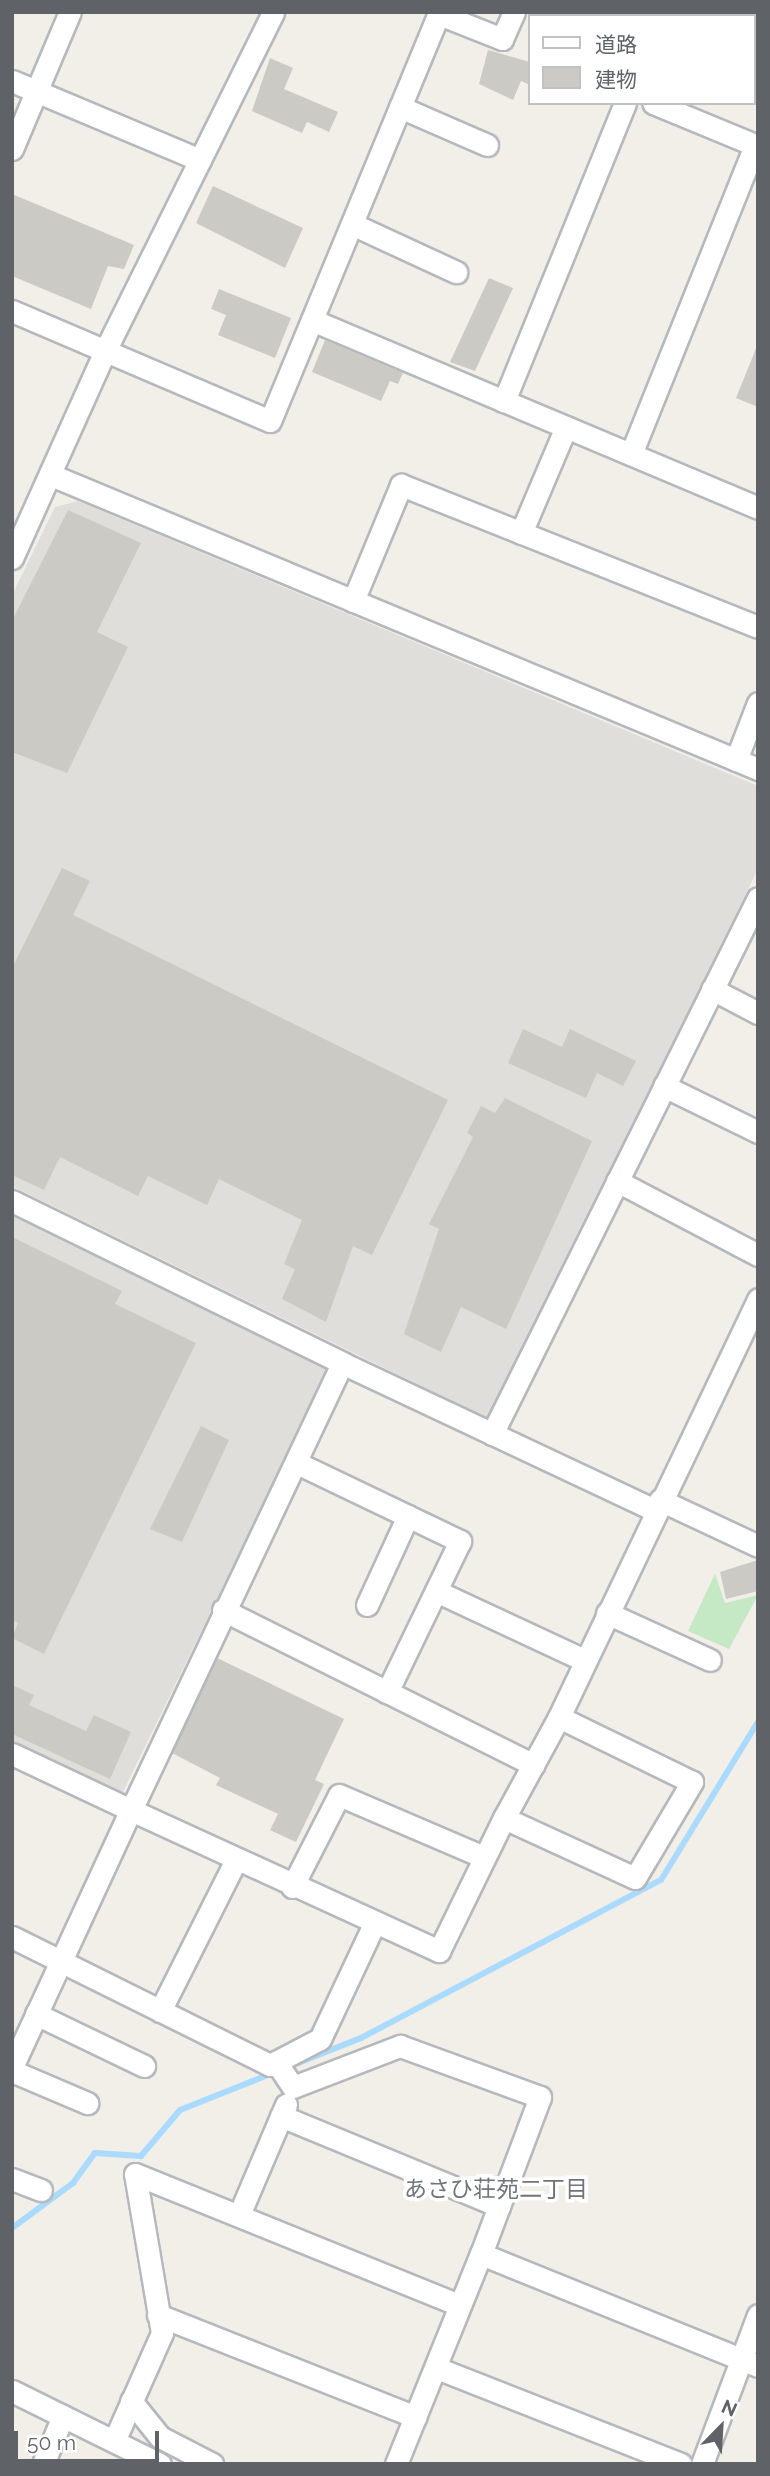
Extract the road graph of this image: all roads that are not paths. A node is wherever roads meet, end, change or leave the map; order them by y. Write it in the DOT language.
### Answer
graph roads {
  1 [pos="70,12"];
  2 [pos="273,12"];
  3 [pos="514,12"];
  4 [pos="439,13"];
  5 [pos="12,81"];
  6 [pos="37,92"];
  7 [pos="624,105"];
  8 [pos="658,105"];
  9 [pos="400,107"];
  10 [pos="487,145"];
  11 [pos="12,149"];
  12 [pos="200,160"];
  13 [pos="352,224"];
  14 [pos="456,272"];
  15 [pos="12,311"];
  16 [pos="312,320"];
  17 [pos="106,349"];
  18 [pos="504,401"];
  19 [pos="566,427"];
  20 [pos="631,454"];
  21 [pos="51,475"];
  22 [pos="758,508"];
  23 [pos="521,533"];
  24 [pos="12,558"];
  25 [pos="353,601"];
  26 [pos="758,627"];
  27 [pos="758,703"];
  28 [pos="736,760"];
  29 [pos="758,769"];
  30 [pos="758,898"];
  31 [pos="712,989"];
  32 [pos="758,1013"];
  33 [pos="664,1086"];
  34 [pos="758,1132"];
  35 [pos="617,1181"];
  36 [pos="12,1201"];
  37 [pos="758,1255"];
  38 [pos="758,1299"];
  39 [pos="342,1363"];
  40 [pos="492,1434"];
  41 [pos="297,1463"];
  42 [pos="657,1505"];
  43 [pos="408,1516"];
  44 [pos="758,1546"];
  45 [pos="436,1591"];
  46 [pos="367,1605"];
  47 [pos="223,1610"];
  48 [pos="607,1613"];
  49 [pos="584,1660"];
  50 [pos="710,1660"];
  51 [pos="387,1692"];
  52 [pos="559,1717"];
  53 [pos="12,1754"];
  54 [pos="534,1765"];
  55 [pos="131,1810"];
  56 [pos="503,1818"];
  57 [pos="484,1857"];
  58 [pos="236,1860"];
  59 [pos="292,1887"];
  60 [pos="374,1924"];
  61 [pos="12,1937"];
  62 [pos="61,1961"];
  63 [pos="160,2011"];
  64 [pos="37,2014"];
  65 [pos="276,2063"];
  66 [pos="144,2066"];
  67 [pos="12,2069"];
  68 [pos="292,2085"];
  69 [pos="87,2103"];
  70 [pos="281,2116"];
  71 [pos="12,2179"];
  72 [pos="41,2190"];
  73 [pos="499,2206"];
  74 [pos="239,2215"];
  75 [pos="481,2254"];
  76 [pos="460,2305"];
  77 [pos="158,2315"];
  78 [pos="758,2315"];
  79 [pos="749,2363"];
  80 [pos="437,2368"];
  81 [pos="12,2391"];
  82 [pos="131,2401"];
  83 [pos="63,2416"];
  84 [pos="416,2417"];
  85 [pos="115,2439"];
  86 [pos="43,2464"];
  87 [pos="160,2464"];
  88 [pos="212,2464"];
  89 [pos="397,2464"];
  90 [pos="681,2464"];
  91 [pos="702,2464"];
  1 -- 6 [label="street"];
  2 -- 12 [label="street"];
  3 -- 4 [label="street"];
  4 -- 9 [label="street"];
  5 -- 6 [label="street"];
  6 -- 11 [label="street"];
  6 -- 12 [label="street"];
  7 -- 18 [label="street"];
  8 -- 20 [label="street"];
  9 -- 10 [label="street"];
  9 -- 13 [label="street"];
  12 -- 17 [label="street"];
  13 -- 14 [label="street"];
  13 -- 16 [label="street"];
  15 -- 17 [label="street"];
  16 -- 17 [label="street"];
  16 -- 18 [label="street"];
  17 -- 21 [label="street"];
  18 -- 19 [label="street"];
  19 -- 20 [label="street"];
  19 -- 23 [label="street"];
  20 -- 22 [label="street"];
  21 -- 24 [label="street"];
  21 -- 25 [label="street"];
  23 -- 25 [label="street"];
  23 -- 26 [label="street"];
  25 -- 28 [label="street"];
  27 -- 28 [label="street"];
  28 -- 29 [label="street"];
  30 -- 31 [label="street"];
  31 -- 32 [label="street"];
  31 -- 33 [label="street"];
  33 -- 34 [label="street"];
  33 -- 35 [label="street"];
  35 -- 37 [label="street"];
  35 -- 40 [label="street"];
  36 -- 39 [label="street"];
  38 -- 42 [label="street"];
  39 -- 40 [label="street"];
  39 -- 41 [label="street"];
  40 -- 42 [label="street"];
  41 -- 43 [label="street"];
  41 -- 47 [label="street"];
  42 -- 44 [label="street"];
  42 -- 48 [label="street"];
  43 -- 45 [label="street"];
  43 -- 46 [label="street"];
  45 -- 49 [label="street"];
  45 -- 51 [label="street"];
  47 -- 51 [label="street"];
  47 -- 55 [label="street"];
  48 -- 49 [label="street"];
  48 -- 50 [label="street"];
  49 -- 52 [label="street"];
  51 -- 54 [label="street"];
  52 -- 54 [label="street"];
  52 -- 56 [label="street"];
  53 -- 55 [label="street"];
  54 -- 56 [label="street"];
  55 -- 58 [label="street"];
  55 -- 62 [label="street"];
  56 -- 57 [label="street"];
  57 -- 59 [label="street"];
  57 -- 60 [label="street"];
  58 -- 59 [label="street"];
  58 -- 63 [label="street"];
  59 -- 60 [label="street"];
  60 -- 65 [label="street"];
  61 -- 62 [label="street"];
  62 -- 63 [label="street"];
  62 -- 64 [label="street"];
  63 -- 65 [label="street"];
  64 -- 66 [label="street"];
  64 -- 67 [label="street"];
  65 -- 68 [label="street"];
  67 -- 69 [label="street"];
  68 -- 70 [label="street"];
  68 -- 73 [label="street"];
  70 -- 73 [label="street"];
  70 -- 74 [label="street"];
  71 -- 72 [label="street"];
  73 -- 75 [label="street"];
  74 -- 76 [label="street"];
  74 -- 77 [label="street"];
  75 -- 76 [label="street"];
  75 -- 79 [label="street"];
  76 -- 80 [label="street"];
  77 -- 82 [label="street"];
  77 -- 84 [label="street"];
  78 -- 79 [label="street"];
  79 -- 91 [label="street"];
  80 -- 84 [label="street"];
  80 -- 90 [label="street"];
  81 -- 83 [label="street"];
  82 -- 85 [label="street"];
  82 -- 88 [label="street"];
  83 -- 85 [label="street"];
  83 -- 86 [label="street"];
  84 -- 89 [label="street"];
  85 -- 87 [label="street"];
}
